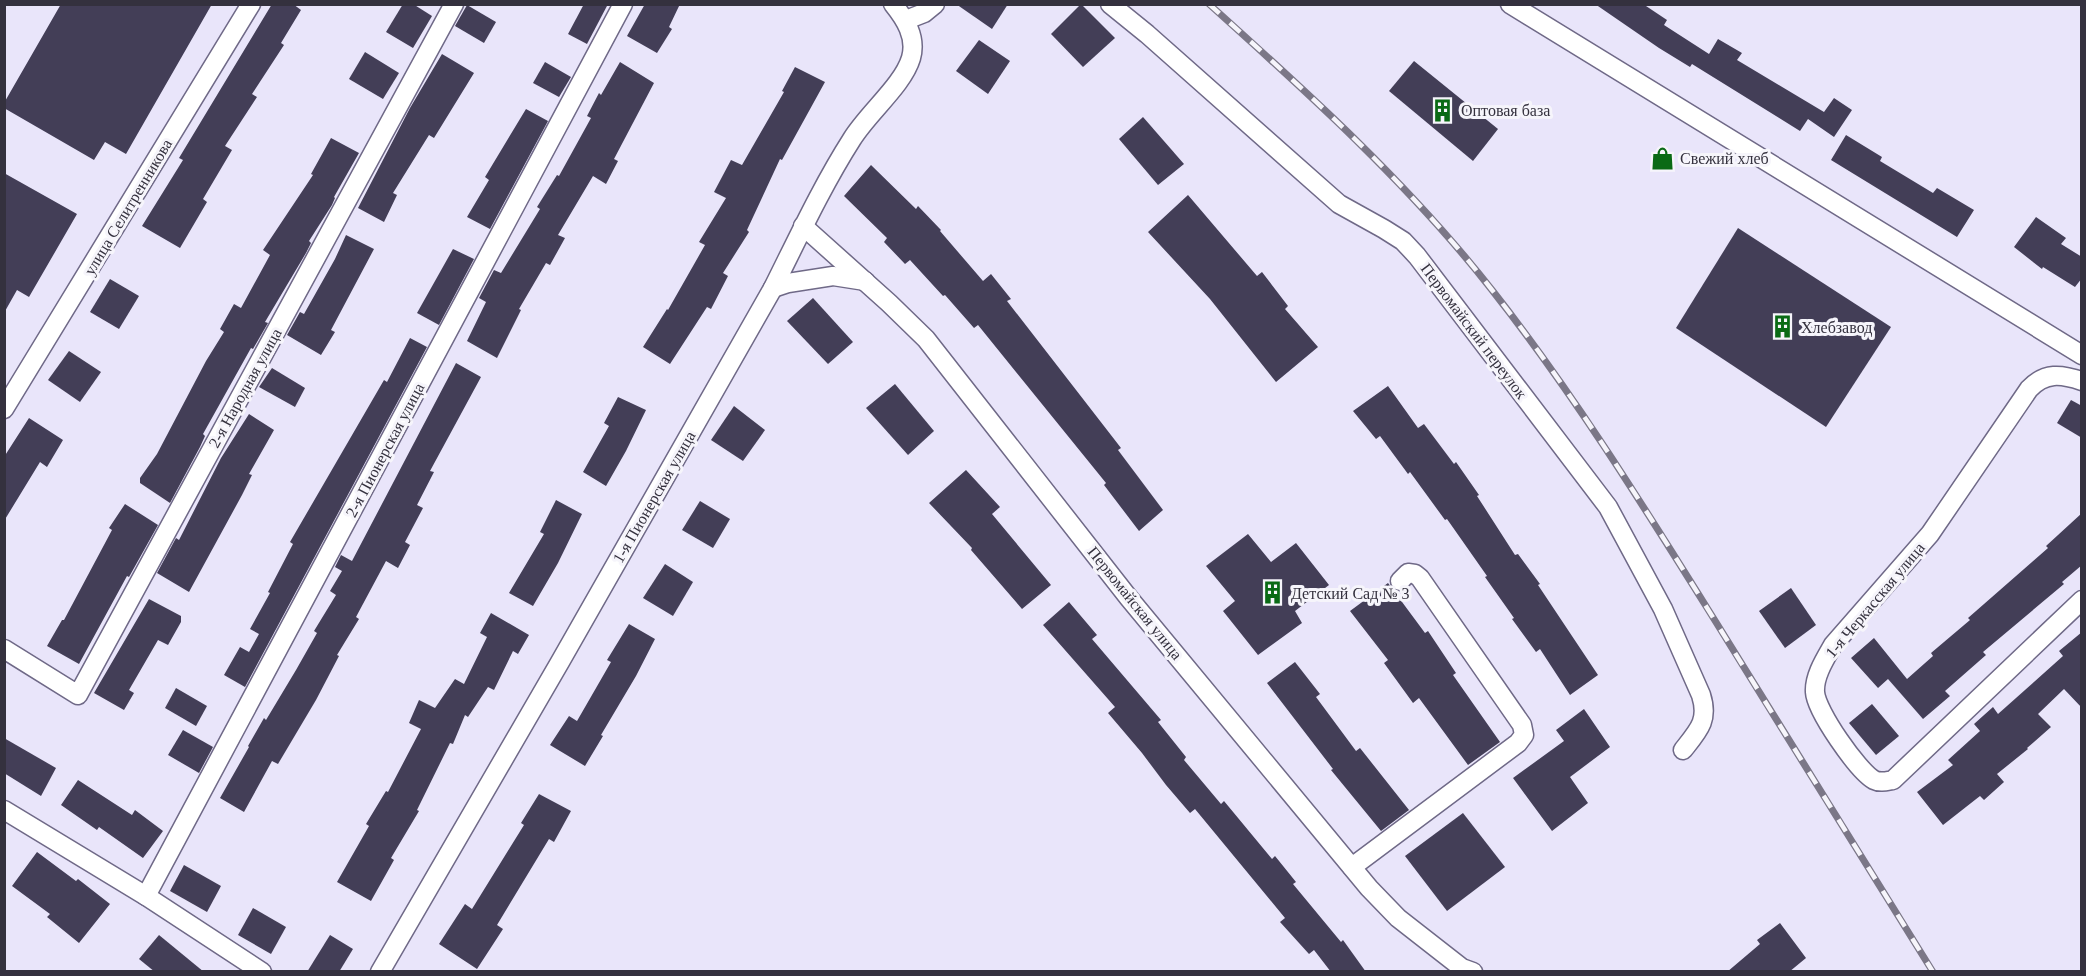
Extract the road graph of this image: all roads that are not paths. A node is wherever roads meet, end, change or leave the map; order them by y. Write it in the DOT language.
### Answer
graph roads {
  1 [pos="251,4"];
  2 [pos="454,4"];
  3 [pos="623,4"];
  4 [pos="893,4"];
  5 [pos="935,4"];
  6 [pos="1110,4"];
  7 [pos="1510,4"];
  8 [pos="906,20"];
  9 [pos="804,226"];
  10 [pos="865,281"];
  11 [pos="773,288"];
  12 [pos="2082,355"];
  13 [pos="2082,381"];
  14 [pos="4,409"];
  15 [pos="1400,581"];
  16 [pos="2082,600"];
  17 [pos="4,649"];
  18 [pos="1683,750"];
  19 [pos="4,810"];
  20 [pos="1352,867"];
  21 [pos="146,896"];
  22 [pos="262,972"];
  23 [pos="380,972"];
  24 [pos="1473,972"];
  1 -- 14 [label="street, улица Селитренникова"];
  2 -- 17 [label="street, 2-я Народная улица"];
  3 -- 21 [label="street, 2-я Пионерская улица"];
  4 -- 8 [label="street"];
  5 -- 8 [label="street"];
  6 -- 18 [label="street, Первомайский переулок"];
  7 -- 12 [label="street"];
  8 -- 9 [label="street, 1-я Пионерская улица"];
  9 -- 10 [label="street, Первомайская улица"];
  9 -- 11 [label="street, 1-я Пионерская улица"];
  10 -- 11 [label="street"];
  10 -- 20 [label="street, Первомайская улица"];
  11 -- 23 [label="street, 1-я Пионерская улица"];
  13 -- 16 [label="street, 1-я Черкасская улица"];
  15 -- 20 [label="street"];
  19 -- 21 [label="street"];
  20 -- 24 [label="street, Первомайская улица"];
  21 -- 22 [label="street"];
}
